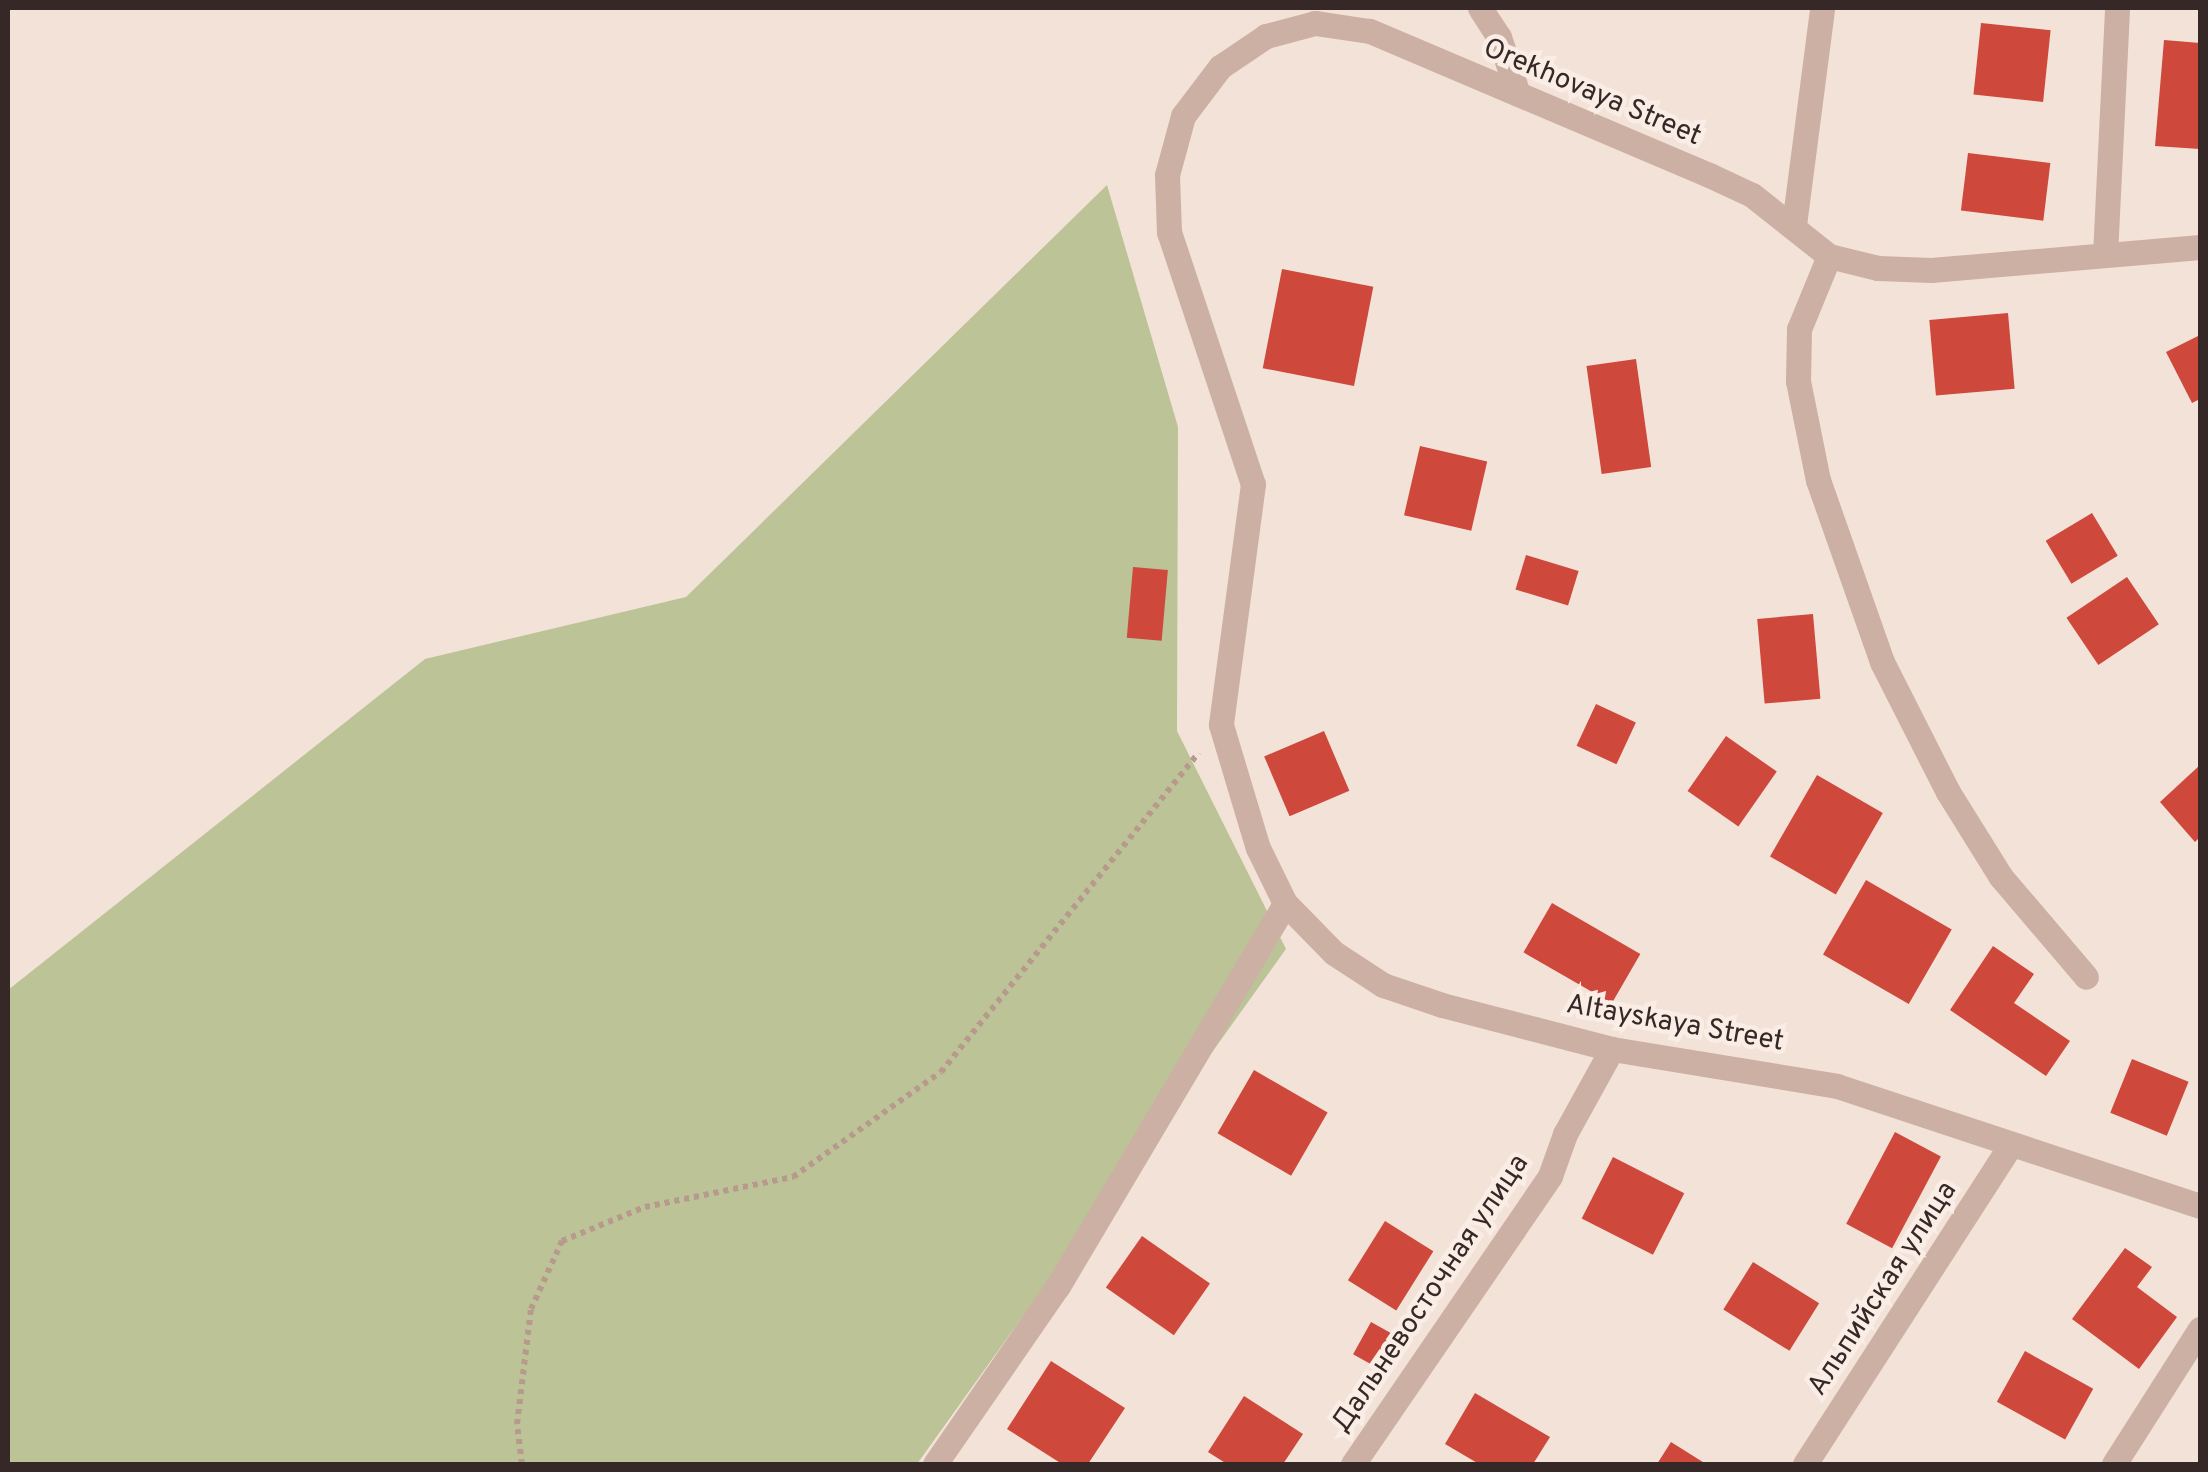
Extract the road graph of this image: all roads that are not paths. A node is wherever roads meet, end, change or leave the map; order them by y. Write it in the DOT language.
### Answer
graph roads {
  1 [pos="1480,8"];
  2 [pos="1822,8"];
  3 [pos="2117,8"];
  4 [pos="1518,94"];
  5 [pos="1794,226"];
  6 [pos="2200,247"];
  7 [pos="2105,255"];
  8 [pos="1829,256"];
  9 [pos="1221,725"];
  10 [pos="1285,903"];
  11 [pos="2086,977"];
  12 [pos="1612,1049"];
  13 [pos="2010,1146"];
  14 [pos="2200,1206"];
  15 [pos="2200,1329"];
  16 [pos="935,1464"];
  17 [pos="1353,1464"];
  18 [pos="1805,1464"];
  19 [pos="2114,1464"];
  1 -- 4 [label="street"];
  2 -- 5 [label="street"];
  3 -- 7 [label="street"];
  4 -- 5 [label="street, Orekhovaya Street"];
  4 -- 9 [label="street, Orekhovaya Street"];
  5 -- 8 [label="street, Orekhovaya Street"];
  6 -- 7 [label="street, Orekhovaya Street"];
  7 -- 8 [label="street, Orekhovaya Street"];
  8 -- 11 [label="street"];
  9 -- 10 [label="street, Altayskaya Street"];
  10 -- 12 [label="street, Altayskaya Street"];
  10 -- 16 [label="street"];
  12 -- 13 [label="street, Altayskaya Street"];
  12 -- 17 [label="street, Дальневосточная улица"];
  13 -- 14 [label="street, Altayskaya Street"];
  13 -- 18 [label="street, Альпийская улица"];
  15 -- 19 [label="street"];
}
